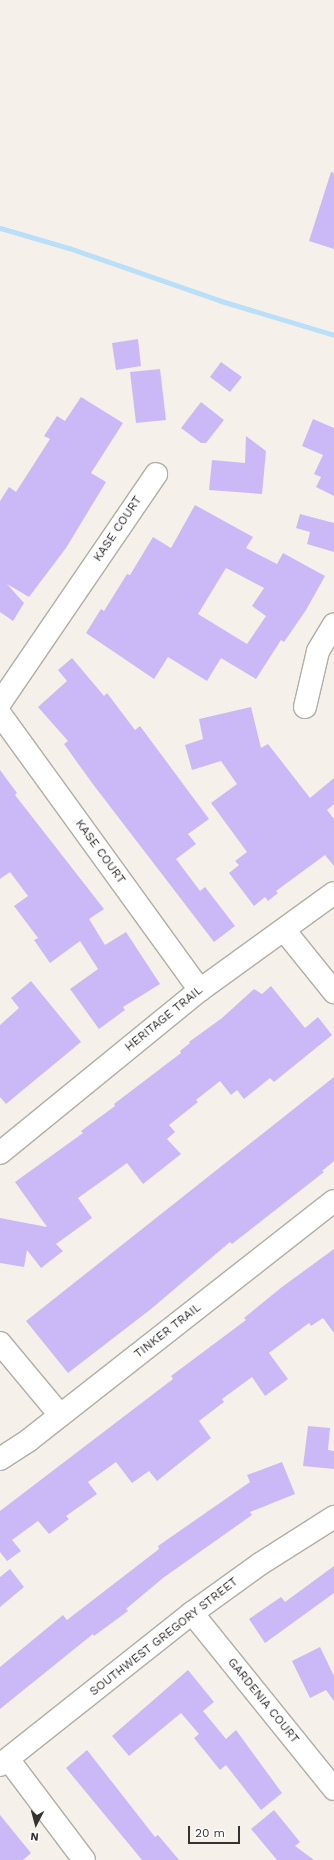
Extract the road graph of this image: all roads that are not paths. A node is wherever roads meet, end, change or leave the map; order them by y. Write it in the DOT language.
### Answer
graph roads {
  1 [pos="156,474"];
  2 [pos="334,624"];
  3 [pos="0,703"];
  4 [pos="305,707"];
  5 [pos="0,714"];
  6 [pos="334,893"];
  7 [pos="284,930"];
  8 [pos="200,990"];
  9 [pos="334,992"];
  10 [pos="0,1153"];
  11 [pos="334,1201"];
  12 [pos="0,1343"];
  13 [pos="60,1415"];
  14 [pos="0,1459"];
  15 [pos="334,1517"];
  16 [pos="192,1613"];
  17 [pos="4,1762"];
  18 [pos="334,1789"];
  19 [pos="84,1860"];
  1 -- 3 [label="street, KASE COURT"];
  2 -- 4 [label="street"];
  5 -- 8 [label="street, KASE COURT"];
  6 -- 7 [label="street, HERITAGE TRAIL"];
  7 -- 8 [label="street, HERITAGE TRAIL"];
  7 -- 9 [label="street"];
  8 -- 10 [label="street, HERITAGE TRAIL"];
  11 -- 13 [label="street, TINKER TRAIL"];
  12 -- 13 [label="street"];
  13 -- 14 [label="street, TINKER TRAIL"];
  15 -- 16 [label="street, SOUTHWEST GREGORY STREET"];
  16 -- 17 [label="street, SOUTHWEST GREGORY STREET"];
  16 -- 18 [label="street, GARDENIA COURT"];
  17 -- 19 [label="street"];
}
